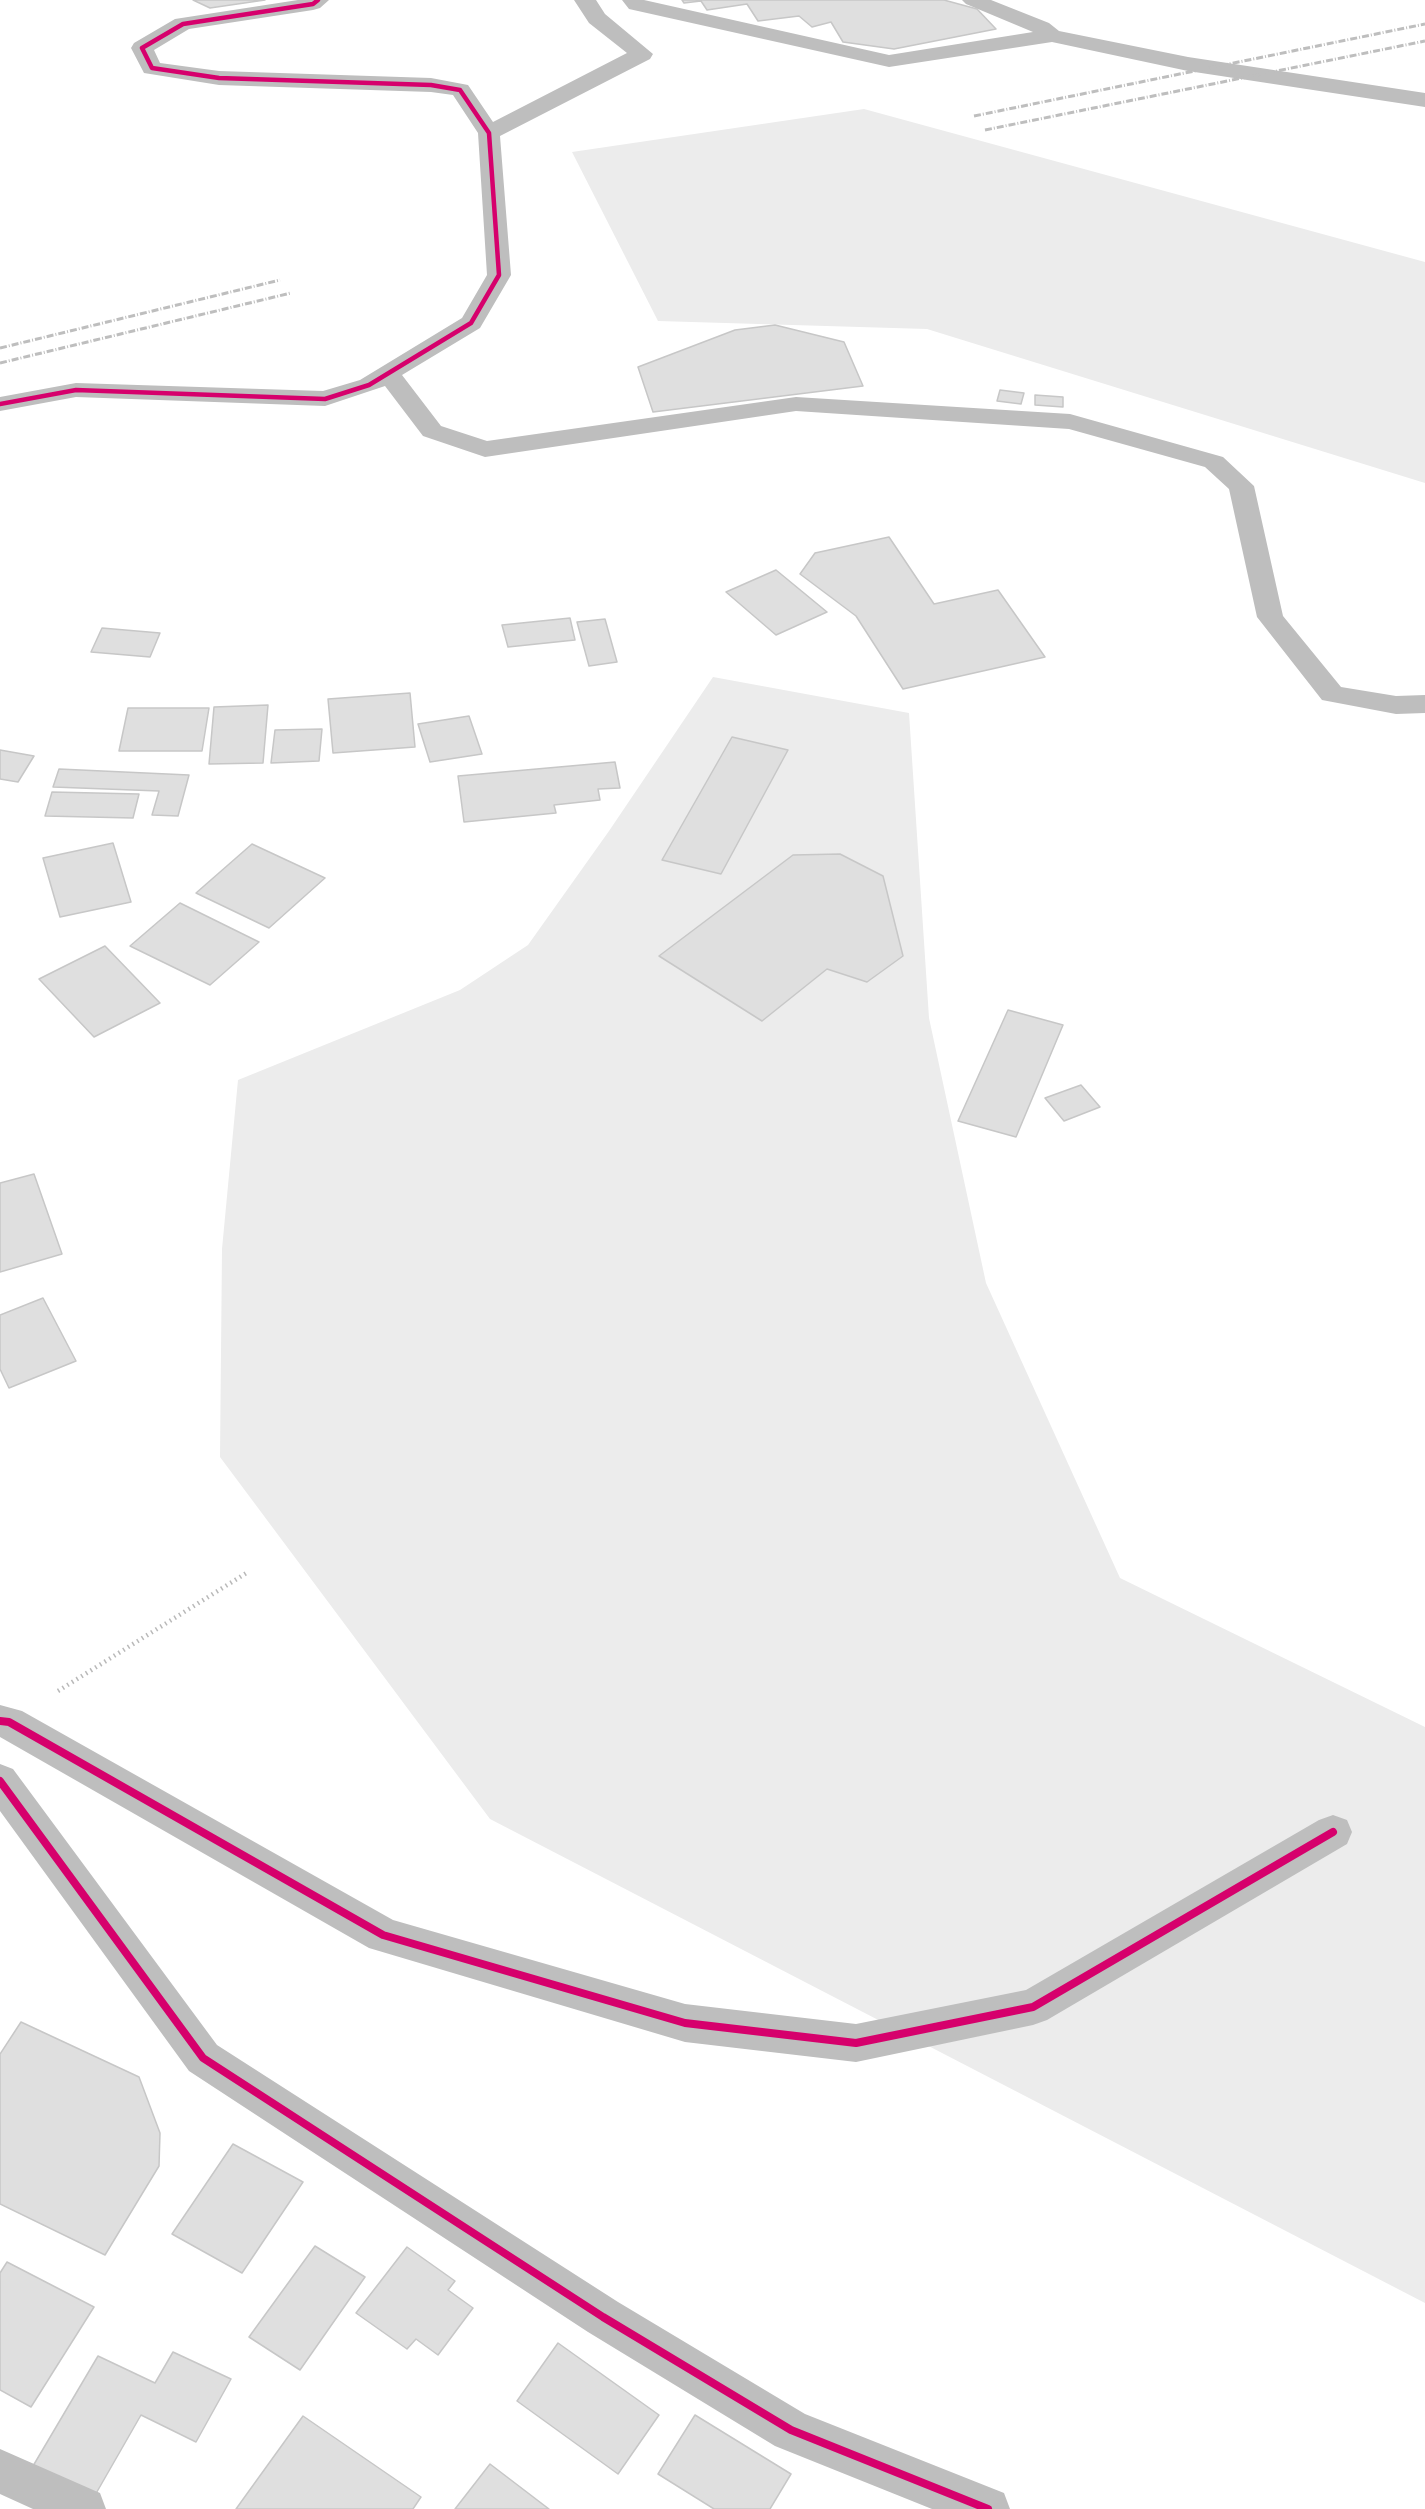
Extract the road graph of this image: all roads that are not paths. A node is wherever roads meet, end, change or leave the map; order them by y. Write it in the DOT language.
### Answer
graph roads {
  1 [pos="318,0"];
  2 [pos="585,0"];
  3 [pos="633,0"];
  4 [pos="973,0"];
  5 [pos="1052,36"];
  6 [pos="1425,100"];
  7 [pos="489,133"];
  8 [pos="388,374"];
  9 [pos="0,404"];
  10 [pos="1425,704"];
  11 [pos="4,1721"];
  12 [pos="0,1781"];
  13 [pos="1333,1832"];
  14 [pos="0,2470"];
  15 [pos="84,2509"];
  16 [pos="988,2509"];
  1 -- 7 [label="street"];
  2 -- 7 [label="street"];
  3 -- 5 [label="street"];
  4 -- 5 [label="street"];
  5 -- 6 [label="street"];
  7 -- 8 [label="street"];
  8 -- 9 [label="street"];
  8 -- 10 [label="street"];
  11 -- 13 [label="street"];
  12 -- 16 [label="street"];
  14 -- 15 [label="street"];
}
